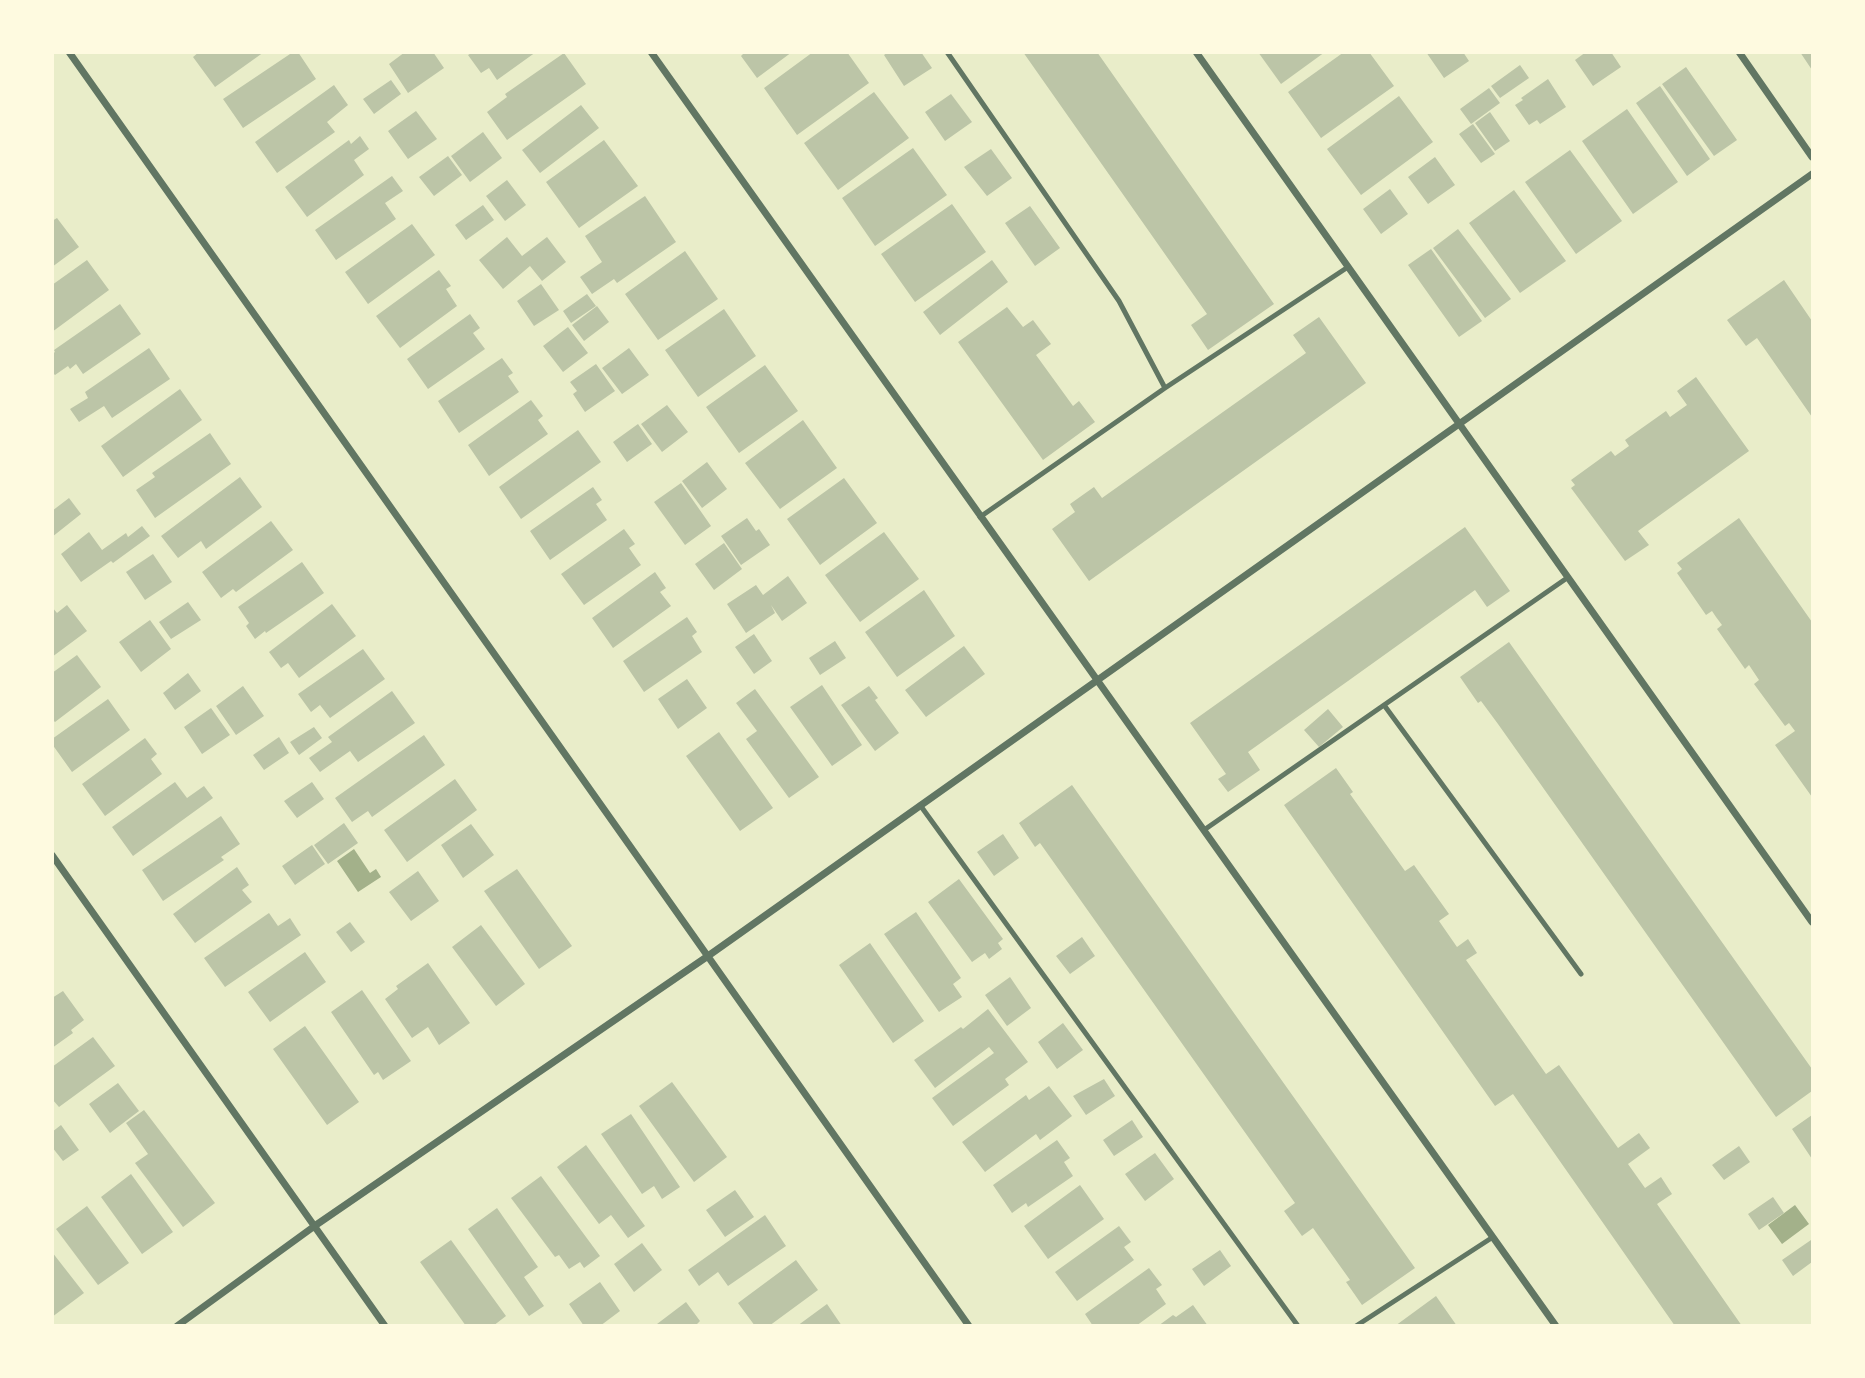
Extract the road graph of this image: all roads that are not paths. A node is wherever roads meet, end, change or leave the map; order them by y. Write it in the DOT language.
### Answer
graph roads {
  1 [pos="69,52"];
  2 [pos="651,52"];
  3 [pos="947,52"];
  4 [pos="1196,52"];
  5 [pos="1739,52"];
  6 [pos="1812,157"];
  7 [pos="1812,174"];
  8 [pos="1348,267"];
  9 [pos="1165,388"];
  10 [pos="1459,425"];
  11 [pos="980,517"];
  12 [pos="1567,578"];
  13 [pos="1097,679"];
  14 [pos="1384,705"];
  15 [pos="919,805"];
  16 [pos="1204,830"];
  17 [pos="52,855"];
  18 [pos="1812,922"];
  19 [pos="708,957"];
  20 [pos="1581,974"];
  21 [pos="316,1225"];
  22 [pos="1493,1237"];
  23 [pos="177,1325"];
  24 [pos="385,1325"];
  25 [pos="969,1325"];
  26 [pos="1298,1325"];
  27 [pos="1356,1325"];
  28 [pos="1556,1325"];
  1 -- 19 [label="street"];
  2 -- 11 [label="street"];
  3 -- 9 [label="lane"];
  4 -- 8 [label="street"];
  5 -- 6 [label="street"];
  7 -- 10 [label="street"];
  8 -- 9 [label="lane"];
  8 -- 10 [label="street"];
  9 -- 11 [label="lane"];
  10 -- 12 [label="street"];
  10 -- 13 [label="street"];
  11 -- 13 [label="street"];
  12 -- 14 [label="lane"];
  12 -- 18 [label="street"];
  13 -- 15 [label="street"];
  13 -- 16 [label="street"];
  14 -- 16 [label="lane"];
  14 -- 20 [label="lane"];
  15 -- 19 [label="street"];
  15 -- 26 [label="lane"];
  16 -- 22 [label="street"];
  17 -- 21 [label="street"];
  19 -- 21 [label="street"];
  19 -- 25 [label="street"];
  21 -- 23 [label="street"];
  21 -- 24 [label="street"];
  22 -- 27 [label="lane"];
  22 -- 28 [label="street"];
}
